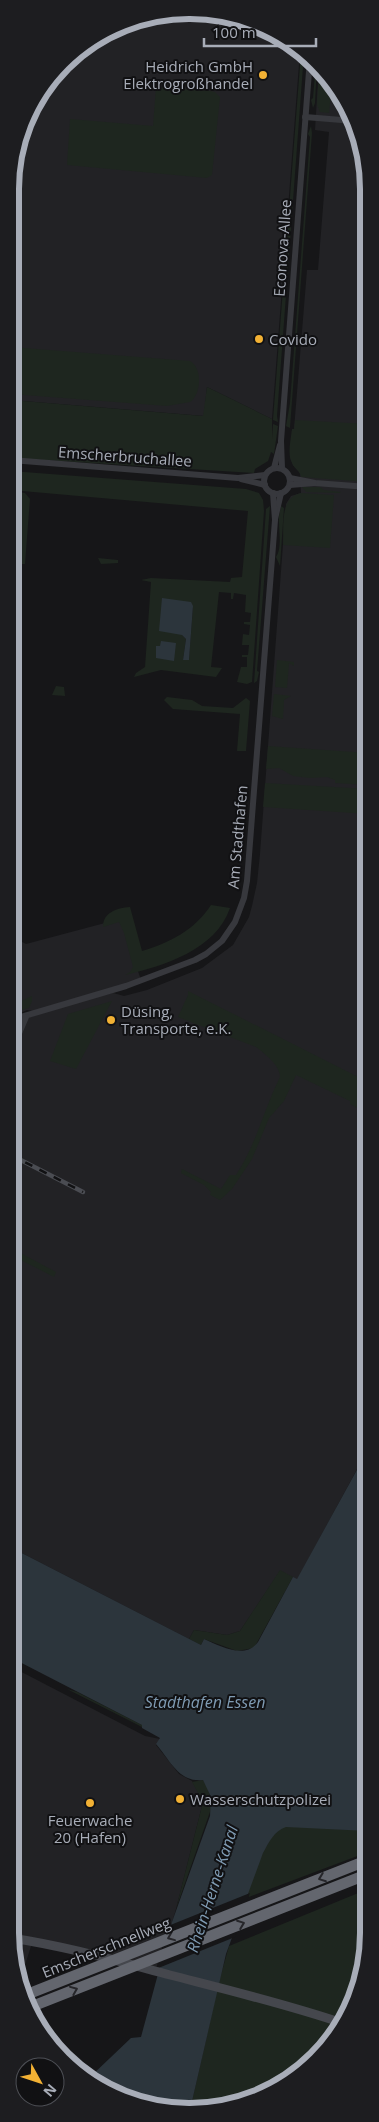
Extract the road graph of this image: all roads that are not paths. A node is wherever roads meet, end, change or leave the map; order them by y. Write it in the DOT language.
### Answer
graph roads {
  1 [pos="309,68"];
  2 [pos="305,117"];
  3 [pos="345,120"];
  4 [pos="280,441"];
  5 [pos="19,461"];
  6 [pos="274,468"];
  7 [pos="282,468"];
  8 [pos="265,475"];
  9 [pos="238,478"];
  10 [pos="290,482"];
  11 [pos="265,485"];
  12 [pos="360,486"];
  13 [pos="273,493"];
  14 [pos="281,493"];
  15 [pos="275,520"];
  16 [pos="26,1017"];
  17 [pos="19,1018"];
  18 [pos="19,1033"];
  19 [pos="360,1863"];
  20 [pos="360,1877"];
  21 [pos="19,1939"];
  22 [pos="30,1993"];
  23 [pos="36,2005"];
  24 [pos="335,2021"];
  1 -- 2 [label="street, Econova-Allee"];
  2 -- 3 [label="street"];
  2 -- 4 [label="street, Econova-Allee"];
  4 -- 6 [label="street, Econova-Allee"];
  4 -- 7 [label="street, Econova-Allee"];
  5 -- 9 [label="street, Emscherbruchallee"];
  6 -- 7 [label="street"];
  6 -- 8 [label="street"];
  7 -- 10 [label="street"];
  8 -- 9 [label="street, Emscherbruchallee"];
  8 -- 11 [label="street"];
  9 -- 11 [label="street, Emscherbruchallee"];
  10 -- 12 [label="street"];
  10 -- 14 [label="street"];
  11 -- 13 [label="street"];
  13 -- 14 [label="street"];
  13 -- 15 [label="street, Am Stadthafen"];
  14 -- 15 [label="street, Am Stadthafen"];
  15 -- 16 [label="street, Am Stadthafen"];
  16 -- 17 [label="street, Am Stadthafen"];
  16 -- 18 [label="street"];
  19 -- 22 [label="highway, Emscherschnellweg, one-way, bridge"];
  23 -- 20 [label="highway, Emscherschnellweg, one-way, bridge"];
  21 -- 24 [label="street"];
}
